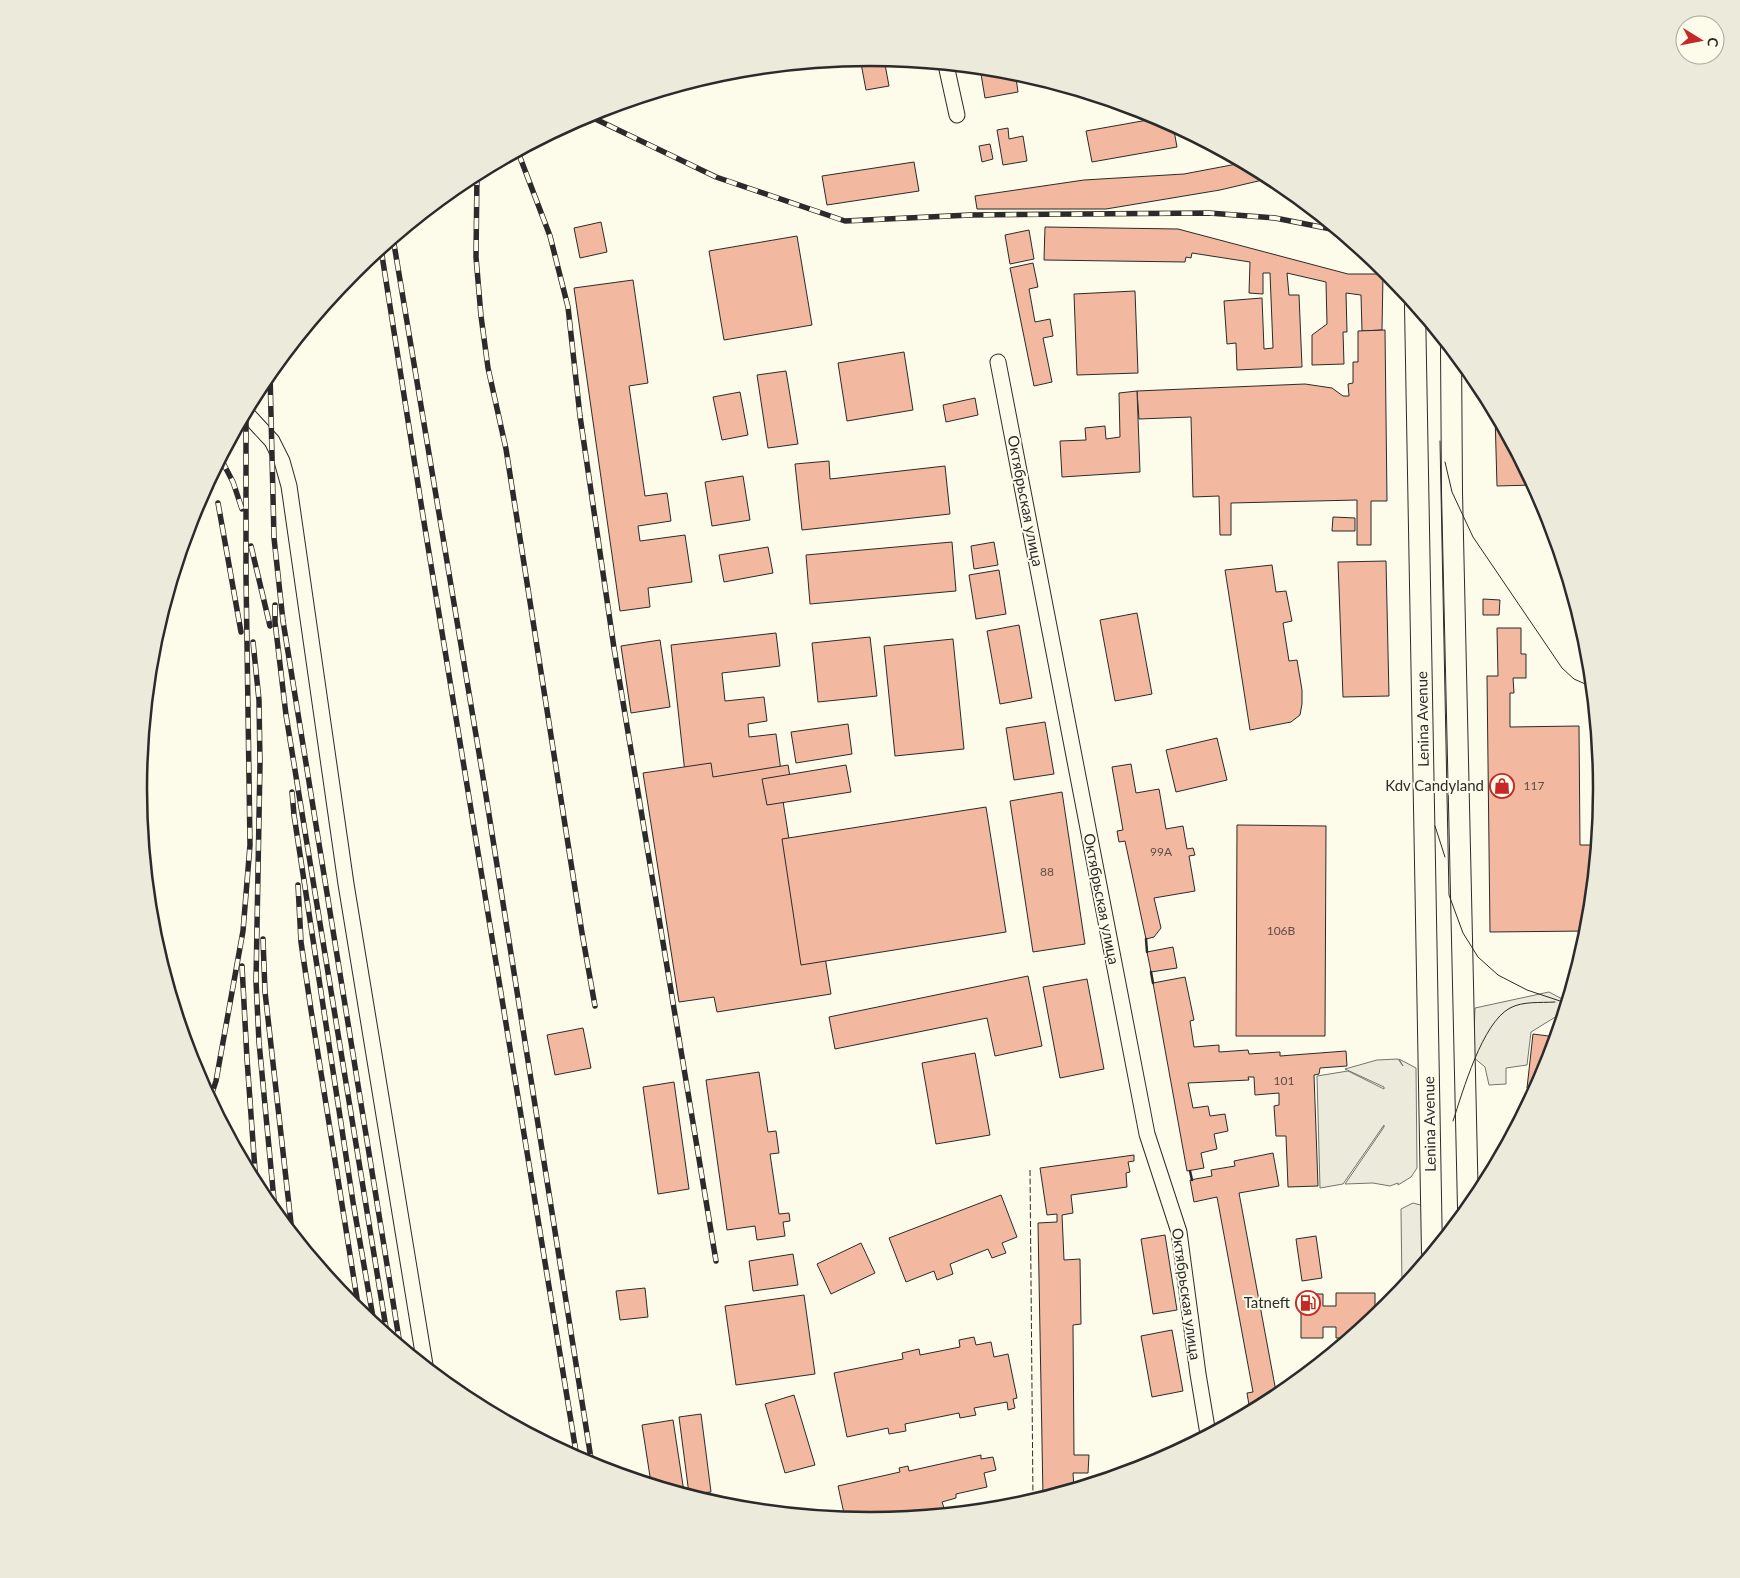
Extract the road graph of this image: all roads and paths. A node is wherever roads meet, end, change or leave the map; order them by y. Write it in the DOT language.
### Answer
graph roads {
  1 [pos="947,71"];
  2 [pos="957,116"];
  3 [pos="1415,315"];
  4 [pos="1451,360"];
  5 [pos="998,362"];
  6 [pos="250,418"];
  7 [pos="1468,1195"];
  8 [pos="1432,1243"];
  9 [pos="423,1356"];
  10 [pos="1207,1428"];
  1 -- 2 [label="street"];
  3 -- 8 [label="main road, Lenina Avenue"];
  4 -- 7 [label="main road"];
  5 -- 10 [label="street, Октябрьская улица"];
  6 -- 9 [label="street"];
}
